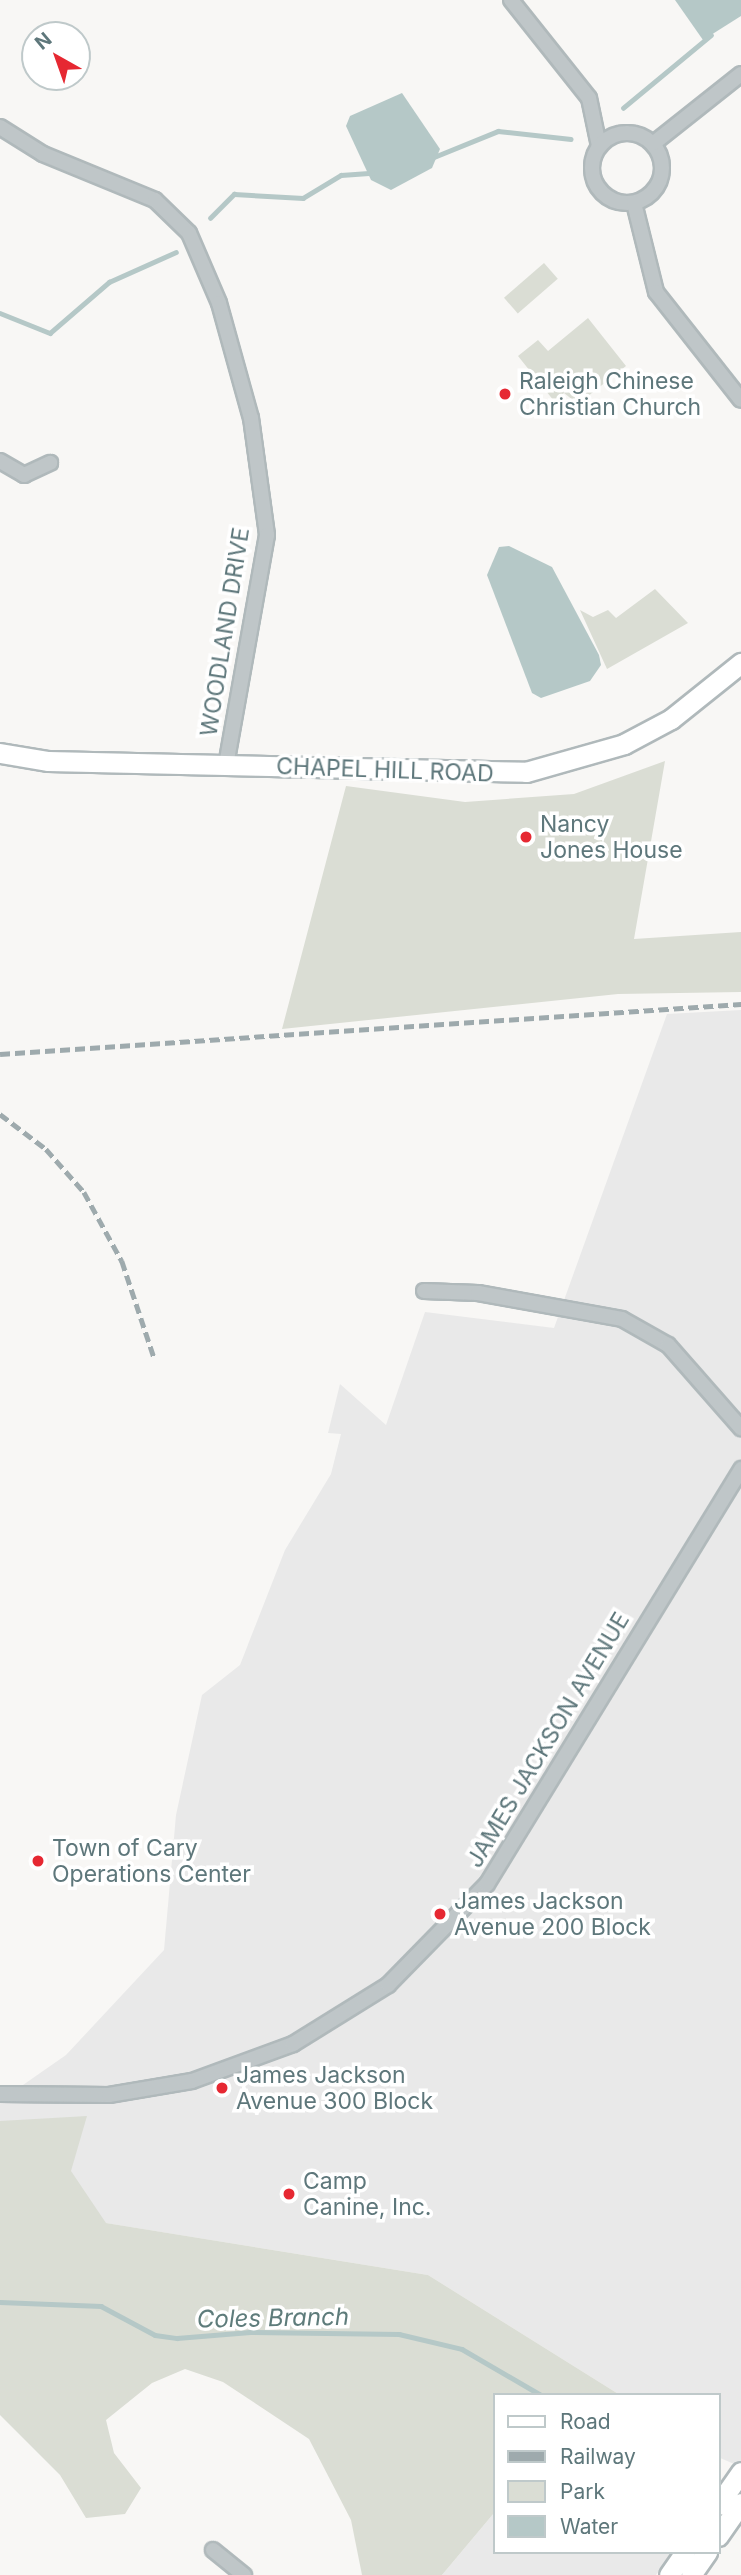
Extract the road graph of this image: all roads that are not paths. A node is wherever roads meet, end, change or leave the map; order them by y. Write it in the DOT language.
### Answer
graph roads {
  1 [pos="511,0"];
  2 [pos="741,74"];
  3 [pos="597,115"];
  4 [pos="0,127"];
  5 [pos="619,133"];
  6 [pos="654,143"];
  7 [pos="599,146"];
  8 [pos="634,203"];
  9 [pos="741,400"];
  10 [pos="0,461"];
  11 [pos="50,463"];
  12 [pos="741,663"];
  13 [pos="0,753"];
  14 [pos="226,765"];
  15 [pos="424,1291"];
  16 [pos="741,1428"];
  17 [pos="741,1469"];
  18 [pos="0,2094"];
  19 [pos="741,2472"];
  20 [pos="720,2502"];
  21 [pos="741,2503"];
  22 [pos="720,2533"];
  23 [pos="213,2550"];
  24 [pos="684,2554"];
  25 [pos="706,2554"];
  26 [pos="244,2575"];
  27 [pos="669,2575"];
  28 [pos="691,2575"];
  1 -- 3 [label="street"];
  2 -- 6 [label="street"];
  3 -- 5 [label="street"];
  3 -- 7 [label="street"];
  4 -- 14 [label="street, WOODLAND DRIVE"];
  5 -- 6 [label="street"];
  5 -- 7 [label="street"];
  6 -- 8 [label="street"];
  7 -- 8 [label="street"];
  8 -- 9 [label="street"];
  10 -- 11 [label="street"];
  12 -- 14 [label="main road, CHAPEL HILL ROAD"];
  13 -- 14 [label="main road, CHAPEL HILL ROAD"];
  15 -- 16 [label="street"];
  17 -- 18 [label="street, JAMES JACKSON AVENUE"];
  19 -- 20 [label="main road"];
  21 -- 22 [label="main road"];
  23 -- 26 [label="street"];
  24 -- 27 [label="main road"];
  25 -- 28 [label="main road"];
}
